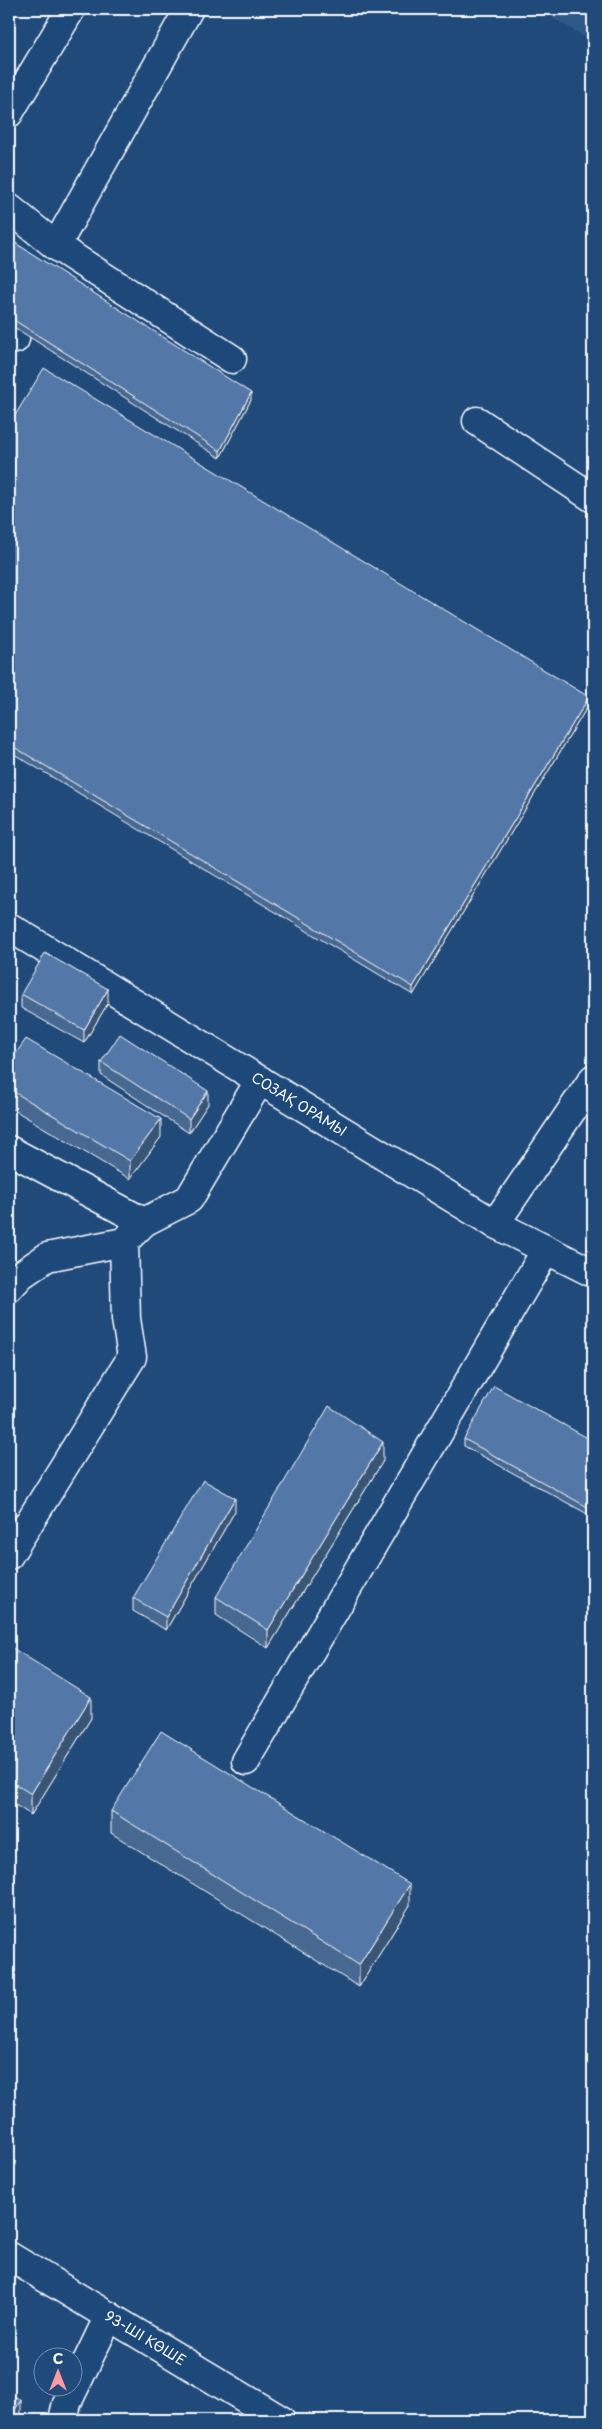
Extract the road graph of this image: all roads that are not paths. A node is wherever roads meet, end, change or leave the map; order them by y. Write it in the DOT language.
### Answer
graph roads {
  1 [pos="71,9"];
  2 [pos="189,9"];
  3 [pos="9,113"];
  4 [pos="9,208"];
  5 [pos="56,246"];
  6 [pos="232,359"];
  7 [pos="477,421"];
  8 [pos="593,498"];
  9 [pos="9,927"];
  10 [pos="593,1079"];
  11 [pos="260,1080"];
  12 [pos="9,1150"];
  13 [pos="144,1222"];
  14 [pos="495,1224"];
  15 [pos="124,1242"];
  16 [pos="546,1250"];
  17 [pos="593,1273"];
  18 [pos="9,1288"];
  19 [pos="9,1556"];
  20 [pos="246,1761"];
  21 [pos="9,2256"];
  22 [pos="109,2316"];
  23 [pos="63,2420"];
  24 [pos="281,2420"];
  1 -- 3 [label="lane"];
  2 -- 5 [label="lane"];
  4 -- 5 [label="lane"];
  5 -- 6 [label="lane"];
  7 -- 8 [label="lane"];
  9 -- 11 [label="lane, СОЗАҚ ОРАМЫ"];
  10 -- 14 [label="lane"];
  11 -- 13 [label="lane"];
  11 -- 14 [label="lane, СОЗАҚ ОРАМЫ"];
  12 -- 13 [label="lane"];
  13 -- 15 [label="lane"];
  14 -- 16 [label="lane, СОЗАҚ ОРАМЫ"];
  15 -- 18 [label="lane"];
  15 -- 19 [label="lane"];
  16 -- 17 [label="lane, СОЗАҚ ОРАМЫ"];
  16 -- 20 [label="lane"];
  21 -- 22 [label="lane, 93-ШІ КӨШЕ"];
  22 -- 23 [label="lane"];
  22 -- 24 [label="lane, 93-ШІ КӨШЕ"];
}
